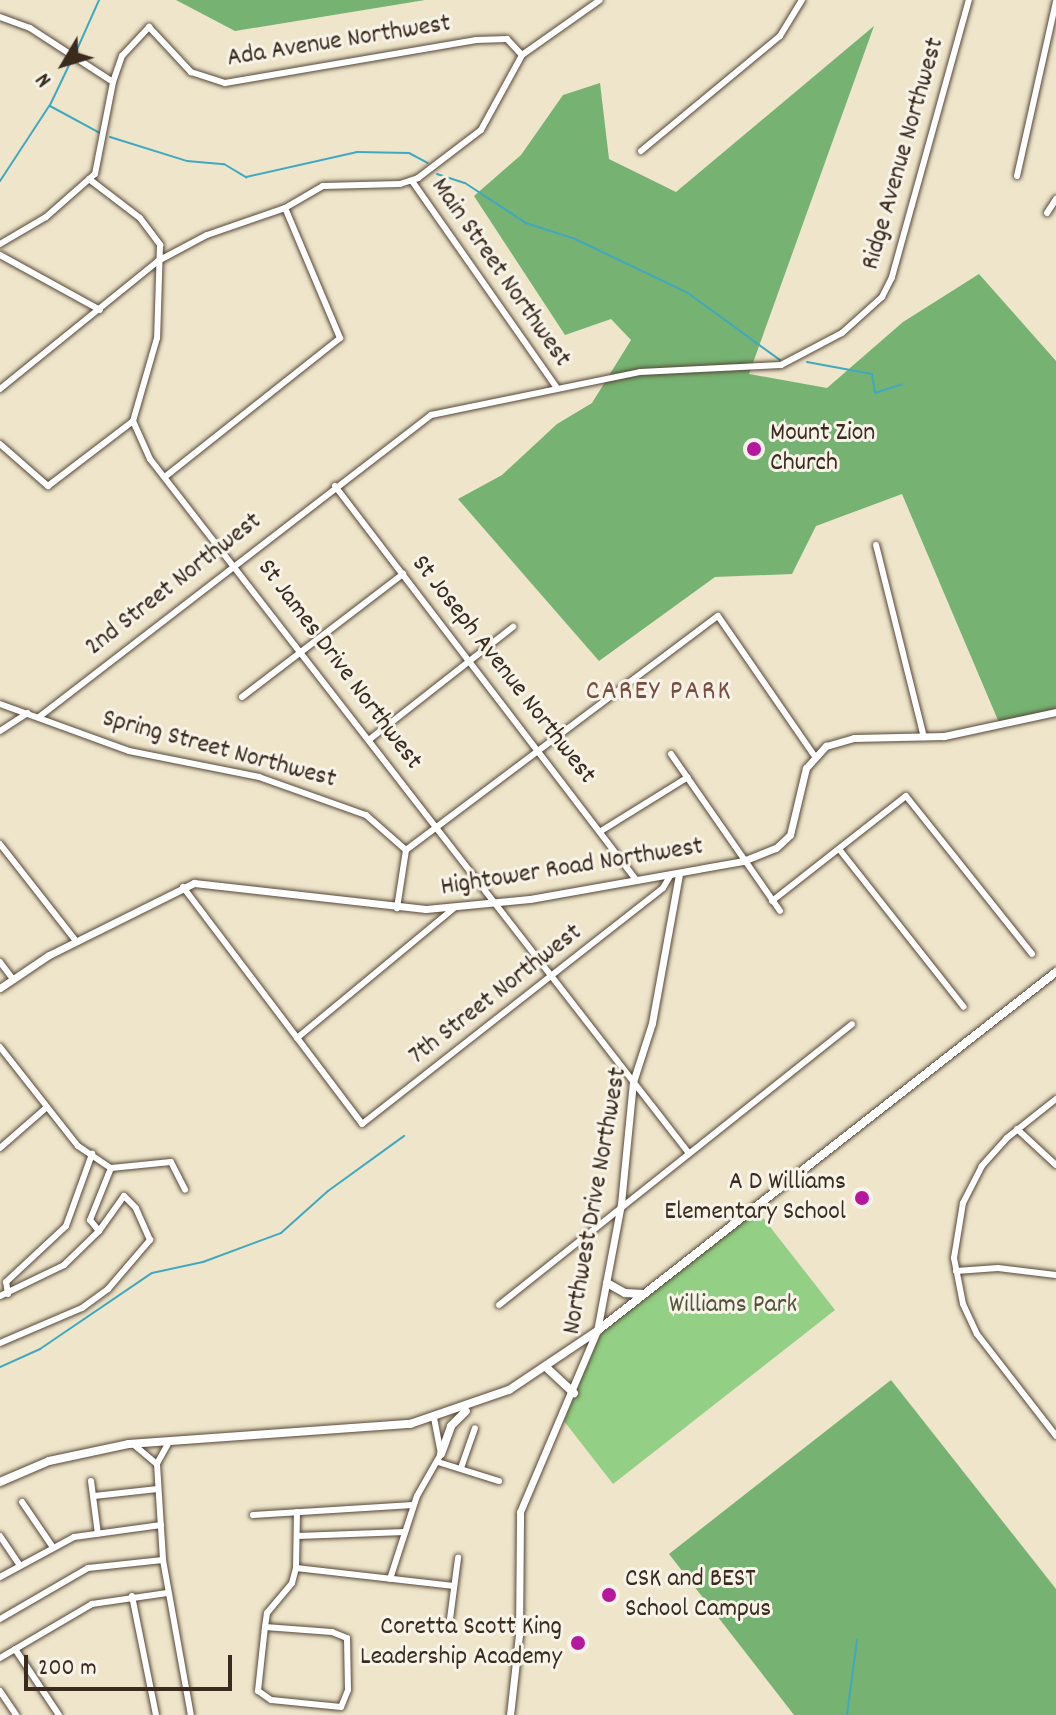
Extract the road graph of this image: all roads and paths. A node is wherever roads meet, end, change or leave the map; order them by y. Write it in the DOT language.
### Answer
graph roads {
  1 [pos="600,0"];
  2 [pos="802,0"];
  3 [pos="969,0"];
  4 [pos="1056,1"];
  5 [pos="0,17"];
  6 [pos="522,55"];
  7 [pos="113,82"];
  8 [pos="641,151"];
  9 [pos="1017,176"];
  10 [pos="89,179"];
  11 [pos="412,181"];
  12 [pos="1056,199"];
  13 [pos="285,208"];
  14 [pos="1047,213"];
  15 [pos="0,244"];
  16 [pos="0,255"];
  17 [pos="158,261"];
  18 [pos="100,310"];
  19 [pos="556,387"];
  20 [pos="0,389"];
  21 [pos="133,421"];
  22 [pos="0,444"];
  23 [pos="166,476"];
  24 [pos="335,486"];
  25 [pos="876,545"];
  26 [pos="235,563"];
  27 [pos="403,574"];
  28 [pos="513,627"];
  29 [pos="303,651"];
  30 [pos="470,660"];
  31 [pos="242,697"];
  32 [pos="0,704"];
  33 [pos="1056,712"];
  34 [pos="28,713"];
  35 [pos="39,717"];
  36 [pos="0,731"];
  37 [pos="924,737"];
  38 [pos="370,739"];
  39 [pos="538,749"];
  40 [pos="671,754"];
  41 [pos="814,755"];
  42 [pos="688,777"];
  43 [pos="437,827"];
  44 [pos="601,831"];
  45 [pos="0,844"];
  46 [pos="839,849"];
  47 [pos="406,850"];
  48 [pos="743,861"];
  49 [pos="674,875"];
  50 [pos="637,881"];
  51 [pos="183,887"];
  52 [pos="772,901"];
  53 [pos="496,904"];
  54 [pos="454,908"];
  55 [pos="397,909"];
  56 [pos="780,911"];
  57 [pos="76,941"];
  58 [pos="1032,954"];
  59 [pos="0,962"];
  60 [pos="1056,972"];
  61 [pos="552,978"];
  62 [pos="13,979"];
  63 [pos="0,988"];
  64 [pos="964,1007"];
  65 [pos="852,1024"];
  66 [pos="297,1038"];
  67 [pos="0,1047"];
  68 [pos="633,1082"];
  69 [pos="1056,1099"];
  70 [pos="47,1107"];
  71 [pos="1017,1129"];
  72 [pos="0,1148"];
  73 [pos="688,1152"];
  74 [pos="92,1154"];
  75 [pos="1056,1165"];
  76 [pos="111,1168"];
  77 [pos="185,1190"];
  78 [pos="621,1204"];
  79 [pos="99,1231"];
  80 [pos="956,1271"];
  81 [pos="1056,1275"];
  82 [pos="607,1283"];
  83 [pos="8,1294"];
  84 [pos="644,1294"];
  85 [pos="0,1296"];
  86 [pos="499,1305"];
  87 [pos="597,1331"];
  88 [pos="0,1343"];
  89 [pos="547,1368"];
  90 [pos="574,1393"];
  91 [pos="472,1406"];
  92 [pos="434,1418"];
  93 [pos="475,1428"];
  94 [pos="1056,1436"];
  95 [pos="169,1442"];
  96 [pos="133,1444"];
  97 [pos="440,1458"];
  98 [pos="157,1464"];
  99 [pos="461,1468"];
  100 [pos="91,1481"];
  101 [pos="499,1481"];
  102 [pos="0,1482"];
  103 [pos="158,1489"];
  104 [pos="94,1496"];
  105 [pos="22,1502"];
  106 [pos="413,1505"];
  107 [pos="297,1512"];
  108 [pos="253,1515"];
  109 [pos="161,1525"];
  110 [pos="405,1532"];
  111 [pos="98,1534"];
  112 [pos="0,1536"];
  113 [pos="297,1536"];
  114 [pos="52,1546"];
  115 [pos="458,1558"];
  116 [pos="163,1560"];
  117 [pos="19,1564"];
  118 [pos="296,1568"];
  119 [pos="0,1577"];
  120 [pos="390,1579"];
  121 [pos="454,1586"];
  122 [pos="167,1593"];
  123 [pos="132,1596"];
  124 [pos="0,1619"];
  125 [pos="450,1619"];
  126 [pos="265,1627"];
  127 [pos="15,1649"];
  128 [pos="0,1658"];
  129 [pos="0,1691"];
  130 [pos="16,1715"];
  131 [pos="59,1715"];
  132 [pos="156,1715"];
  133 [pos="191,1715"];
  134 [pos="510,1715"];
  1 -- 6 [label="street"];
  2 -- 8 [label="street"];
  3 -- 19 [label="street, Ridge Avenue Northwest"];
  4 -- 9 [label="street"];
  5 -- 7 [label="street"];
  6 -- 7 [label="street, Ada Avenue Northwest"];
  6 -- 11 [label="street"];
  7 -- 10 [label="street"];
  10 -- 15 [label="street"];
  10 -- 17 [label="street"];
  11 -- 13 [label="street"];
  11 -- 19 [label="street, Main Street Northwest"];
  12 -- 14 [label="street"];
  13 -- 17 [label="street"];
  13 -- 23 [label="street"];
  16 -- 18 [label="street"];
  17 -- 18 [label="street"];
  17 -- 21 [label="street"];
  18 -- 20 [label="street"];
  19 -- 24 [label="street, Ridge Avenue Northwest"];
  21 -- 22 [label="street"];
  21 -- 23 [label="street, St James Drive Northwest"];
  23 -- 26 [label="street, St James Drive Northwest"];
  24 -- 26 [label="street, 2nd Street Northwest"];
  24 -- 27 [label="street, St Joseph Avenue Northwest"];
  25 -- 37 [label="street"];
  26 -- 29 [label="street, St James Drive Northwest"];
  26 -- 35 [label="street, 2nd Street Northwest"];
  27 -- 29 [label="street"];
  27 -- 30 [label="street, St Joseph Avenue Northwest"];
  28 -- 30 [label="street"];
  29 -- 31 [label="street"];
  29 -- 38 [label="street, St James Drive Northwest"];
  30 -- 38 [label="street"];
  30 -- 39 [label="street, St Joseph Avenue Northwest"];
  32 -- 34 [label="street, Spring Street Northwest"];
  33 -- 37 [label="street"];
  34 -- 35 [label="street, Spring Street Northwest"];
  34 -- 36 [label="street"];
  35 -- 47 [label="street, Spring Street Northwest"];
  37 -- 41 [label="street"];
  38 -- 43 [label="street, St James Drive Northwest"];
  39 -- 41 [label="street"];
  39 -- 43 [label="street"];
  39 -- 44 [label="street, St Joseph Avenue Northwest"];
  40 -- 42 [label="street"];
  41 -- 48 [label="street, Hightower Road Northwest"];
  42 -- 44 [label="street"];
  42 -- 48 [label="street"];
  43 -- 47 [label="street"];
  43 -- 53 [label="street, St James Drive Northwest"];
  44 -- 50 [label="street, St Joseph Avenue Northwest"];
  45 -- 57 [label="street"];
  46 -- 52 [label="street"];
  46 -- 58 [label="street"];
  46 -- 64 [label="street"];
  47 -- 55 [label="street"];
  48 -- 49 [label="street, Hightower Road Northwest"];
  48 -- 52 [label="street"];
  49 -- 50 [label="street, Hightower Road Northwest"];
  49 -- 61 [label="street, 7th Street Northwest"];
  49 -- 68 [label="street, Northwest Drive Northwest"];
  50 -- 53 [label="street, Hightower Road Northwest"];
  51 -- 55 [label="street, Hightower Road Northwest"];
  51 -- 57 [label="street, Hightower Road Northwest"];
  51 -- 66 [label="street"];
  52 -- 56 [label="street"];
  53 -- 54 [label="street, Hightower Road Northwest"];
  53 -- 61 [label="street, St James Drive Northwest"];
  54 -- 55 [label="street, Hightower Road Northwest"];
  54 -- 66 [label="street"];
  57 -- 62 [label="street, Hightower Road Northwest"];
  59 -- 62 [label="street"];
  60 -- 84 [label="main road"];
  61 -- 66 [label="street, 7th Street Northwest"];
  61 -- 68 [label="street, St James Drive Northwest"];
  62 -- 63 [label="street, Hightower Road Northwest"];
  65 -- 73 [label="street"];
  67 -- 70 [label="street"];
  68 -- 73 [label="street, St James Drive Northwest"];
  68 -- 78 [label="street, Northwest Drive Northwest"];
  69 -- 71 [label="street"];
  70 -- 72 [label="street"];
  70 -- 74 [label="street"];
  71 -- 75 [label="street"];
  71 -- 80 [label="street"];
  73 -- 78 [label="street"];
  74 -- 76 [label="street"];
  74 -- 83 [label="street"];
  76 -- 77 [label="street"];
  76 -- 79 [label="street"];
  78 -- 82 [label="street, Northwest Drive Northwest"];
  78 -- 86 [label="street"];
  79 -- 83 [label="street"];
  79 -- 88 [label="street"];
  80 -- 81 [label="street"];
  80 -- 94 [label="street"];
  82 -- 84 [label="main road"];
  82 -- 87 [label="street, Northwest Drive Northwest"];
  83 -- 85 [label="street"];
  84 -- 87 [label="main road"];
  87 -- 89 [label="main road"];
  87 -- 90 [label="street, Northwest Drive Northwest"];
  89 -- 90 [label="main road"];
  89 -- 91 [label="main road"];
  90 -- 134 [label="street, Northwest Drive Northwest"];
  91 -- 92 [label="main road"];
  91 -- 97 [label="main road"];
  92 -- 95 [label="main road"];
  92 -- 97 [label="street"];
  93 -- 99 [label="street"];
  95 -- 96 [label="main road"];
  95 -- 98 [label="street"];
  96 -- 98 [label="street"];
  96 -- 102 [label="main road"];
  97 -- 99 [label="street"];
  97 -- 106 [label="street"];
  98 -- 103 [label="street"];
  99 -- 101 [label="street"];
  100 -- 104 [label="street"];
  103 -- 104 [label="street"];
  103 -- 109 [label="street"];
  104 -- 111 [label="street"];
  105 -- 114 [label="street"];
  106 -- 107 [label="street"];
  106 -- 110 [label="street"];
  107 -- 108 [label="street"];
  107 -- 113 [label="street"];
  109 -- 111 [label="street"];
  109 -- 116 [label="street"];
  110 -- 113 [label="street"];
  110 -- 120 [label="street"];
  111 -- 114 [label="street"];
  112 -- 117 [label="street"];
  113 -- 118 [label="street"];
  114 -- 117 [label="street"];
  115 -- 121 [label="street"];
  116 -- 122 [label="street"];
  116 -- 124 [label="street"];
  117 -- 119 [label="street"];
  118 -- 120 [label="street"];
  118 -- 126 [label="street"];
  120 -- 121 [label="street"];
  121 -- 125 [label="street"];
  122 -- 123 [label="street"];
  122 -- 133 [label="street"];
  123 -- 127 [label="street"];
  123 -- 132 [label="street"];
  126 -- 126 [label="street"];
  127 -- 128 [label="street"];
  127 -- 131 [label="street"];
  129 -- 130 [label="street"];
}
